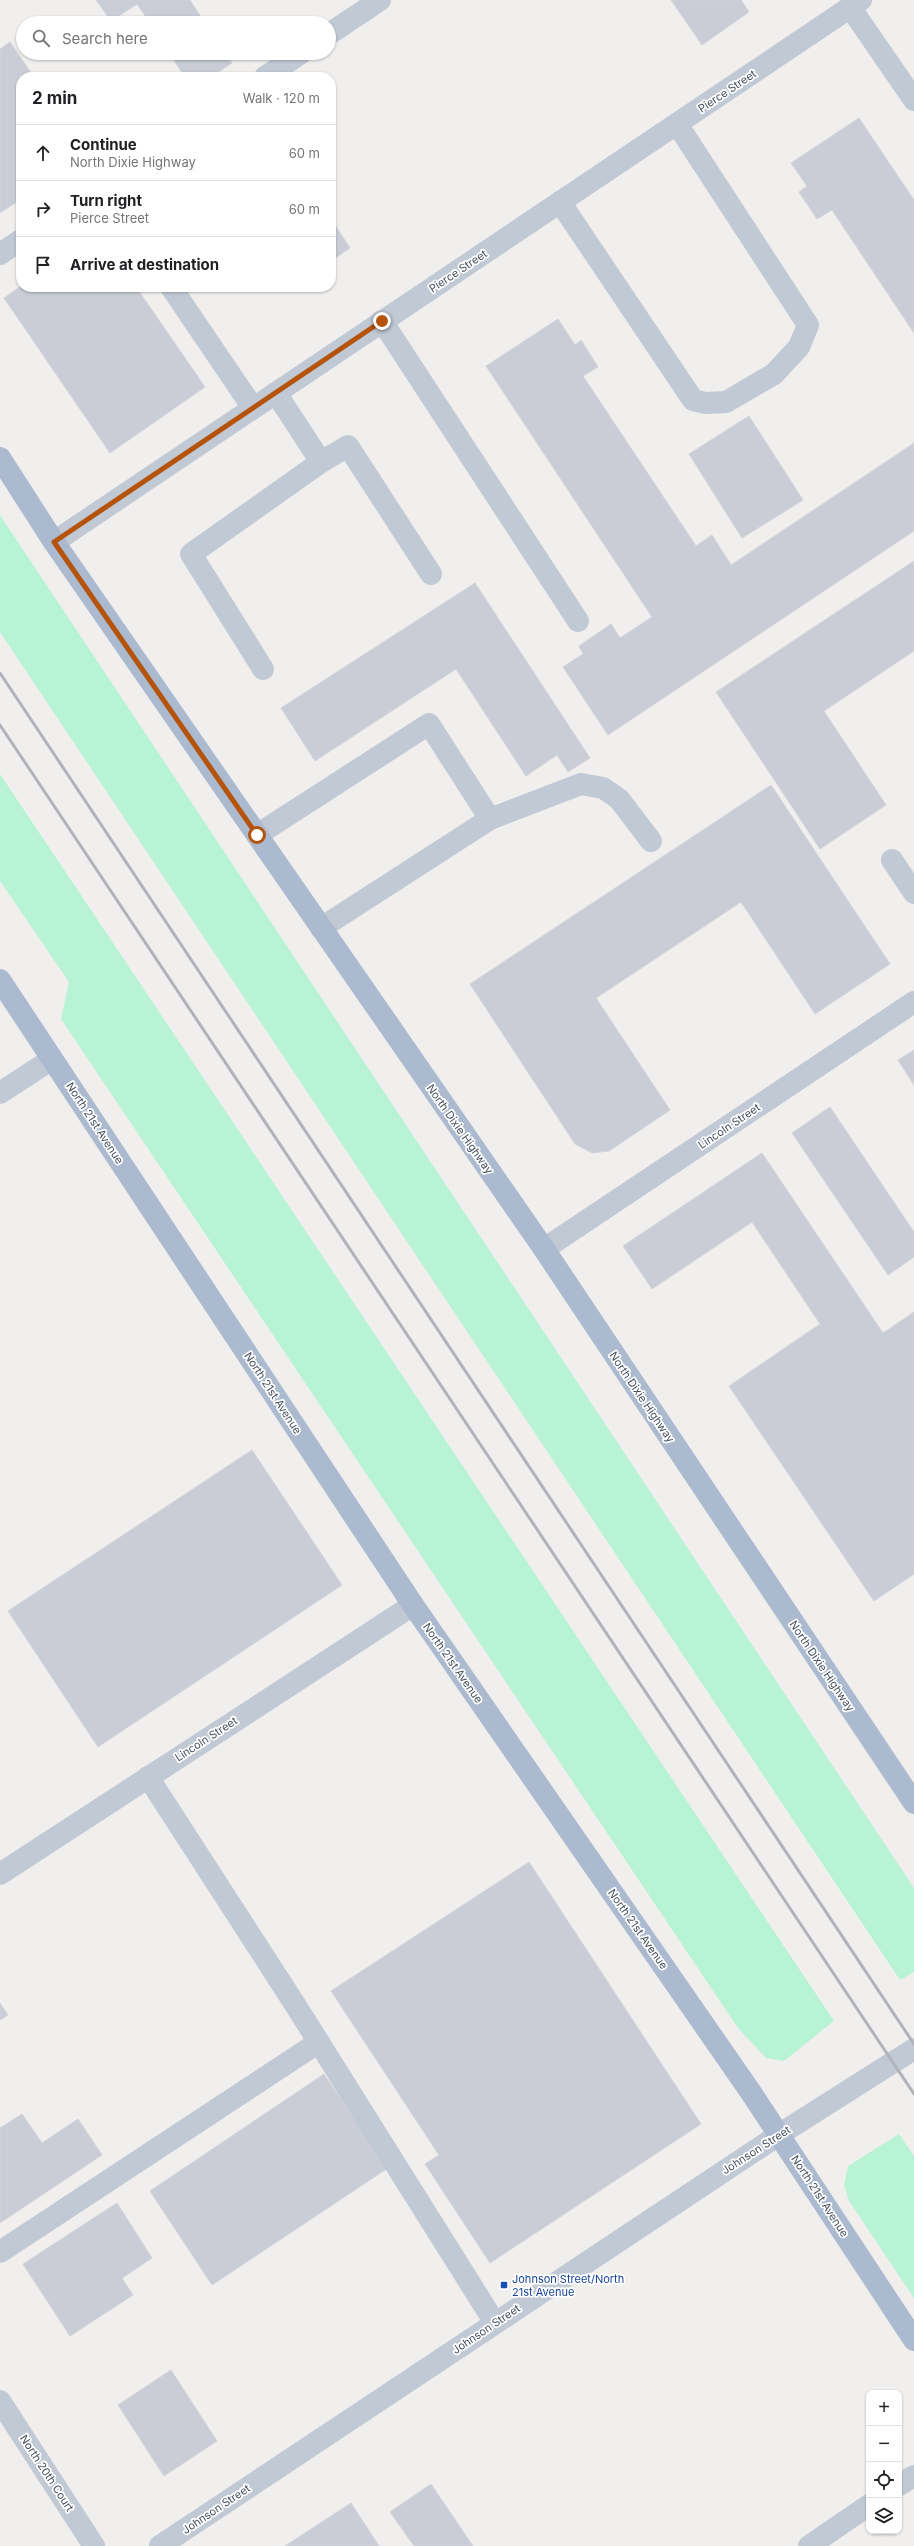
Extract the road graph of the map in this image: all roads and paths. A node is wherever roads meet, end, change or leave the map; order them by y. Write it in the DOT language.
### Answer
graph roads {
  1 [pos="380,0"];
  2 [pos="856,4"];
  3 [pos="336,29"];
  4 [pos="290,60"];
  5 [pos="272,72"];
  6 [pos="914,100"];
  7 [pos="677,124"];
  8 [pos="560,202"];
  9 [pos="16,243"];
  10 [pos="0,254"];
  11 [pos="174,292"];
  12 [pos="382,321"];
  13 [pos="276,393"];
  14 [pos="253,408"];
  15 [pos="0,458"];
  16 [pos="321,462"];
  17 [pos="54,542"];
  18 [pos="431,574"];
  19 [pos="578,621"];
  20 [pos="263,670"];
  21 [pos="490,819"];
  22 [pos="257,835"];
  23 [pos="651,842"];
  24 [pos="892,860"];
  25 [pos="914,893"];
  26 [pos="321,928"];
  27 [pos="0,980"];
  28 [pos="914,1002"];
  29 [pos="52,1059"];
  30 [pos="0,1093"];
  31 [pos="544,1249"];
  32 [pos="413,1605"];
  33 [pos="148,1777"];
  34 [pos="914,1803"];
  35 [pos="0,1874"];
  36 [pos="319,2042"];
  37 [pos="914,2049"];
  38 [pos="780,2134"];
  39 [pos="0,2252"];
  40 [pos="494,2323"];
  41 [pos="914,2340"];
  42 [pos="0,2401"];
  43 [pos="914,2476"];
  44 [pos="902,2483"];
  45 [pos="866,2508"];
  46 [pos="94,2546"];
  47 [pos="160,2546"];
  48 [pos="809,2546"];
  1 -- 3 [label="street"];
  2 -- 6 [label="street"];
  2 -- 7 [label="street, Pierce Street"];
  4 -- 5 [label="street"];
  7 -- 8 [label="street, Pierce Street"];
  7 -- 8 [label="street"];
  8 -- 12 [label="street, Pierce Street"];
  9 -- 10 [label="street"];
  11 -- 14 [label="street"];
  12 -- 13 [label="street, Pierce Street"];
  12 -- 19 [label="street"];
  13 -- 14 [label="street, Pierce Street"];
  13 -- 16 [label="street"];
  14 -- 17 [label="street, Pierce Street"];
  15 -- 17 [label="main road, North Dixie Highway"];
  16 -- 18 [label="street"];
  16 -- 20 [label="street"];
  17 -- 22 [label="main road, North Dixie Highway"];
  21 -- 22 [label="street"];
  21 -- 23 [label="street"];
  21 -- 26 [label="street"];
  22 -- 26 [label="main road, North Dixie Highway"];
  24 -- 25 [label="street"];
  26 -- 31 [label="main road, North Dixie Highway"];
  27 -- 29 [label="main road, North 21st Avenue"];
  28 -- 31 [label="street, Lincoln Street"];
  29 -- 30 [label="street"];
  29 -- 32 [label="main road, North 21st Avenue"];
  31 -- 34 [label="main road, North Dixie Highway"];
  32 -- 33 [label="street, Lincoln Street"];
  32 -- 38 [label="main road, North 21st Avenue"];
  33 -- 35 [label="street, Lincoln Street"];
  33 -- 36 [label="street"];
  36 -- 39 [label="street"];
  36 -- 40 [label="street"];
  37 -- 38 [label="street, Johnson Street"];
  38 -- 40 [label="street, Johnson Street"];
  38 -- 41 [label="main road, North 21st Avenue"];
  40 -- 47 [label="street, Johnson Street"];
  42 -- 46 [label="street, North 20th Court"];
  43 -- 44 [label="street"];
  45 -- 48 [label="street"];
}
